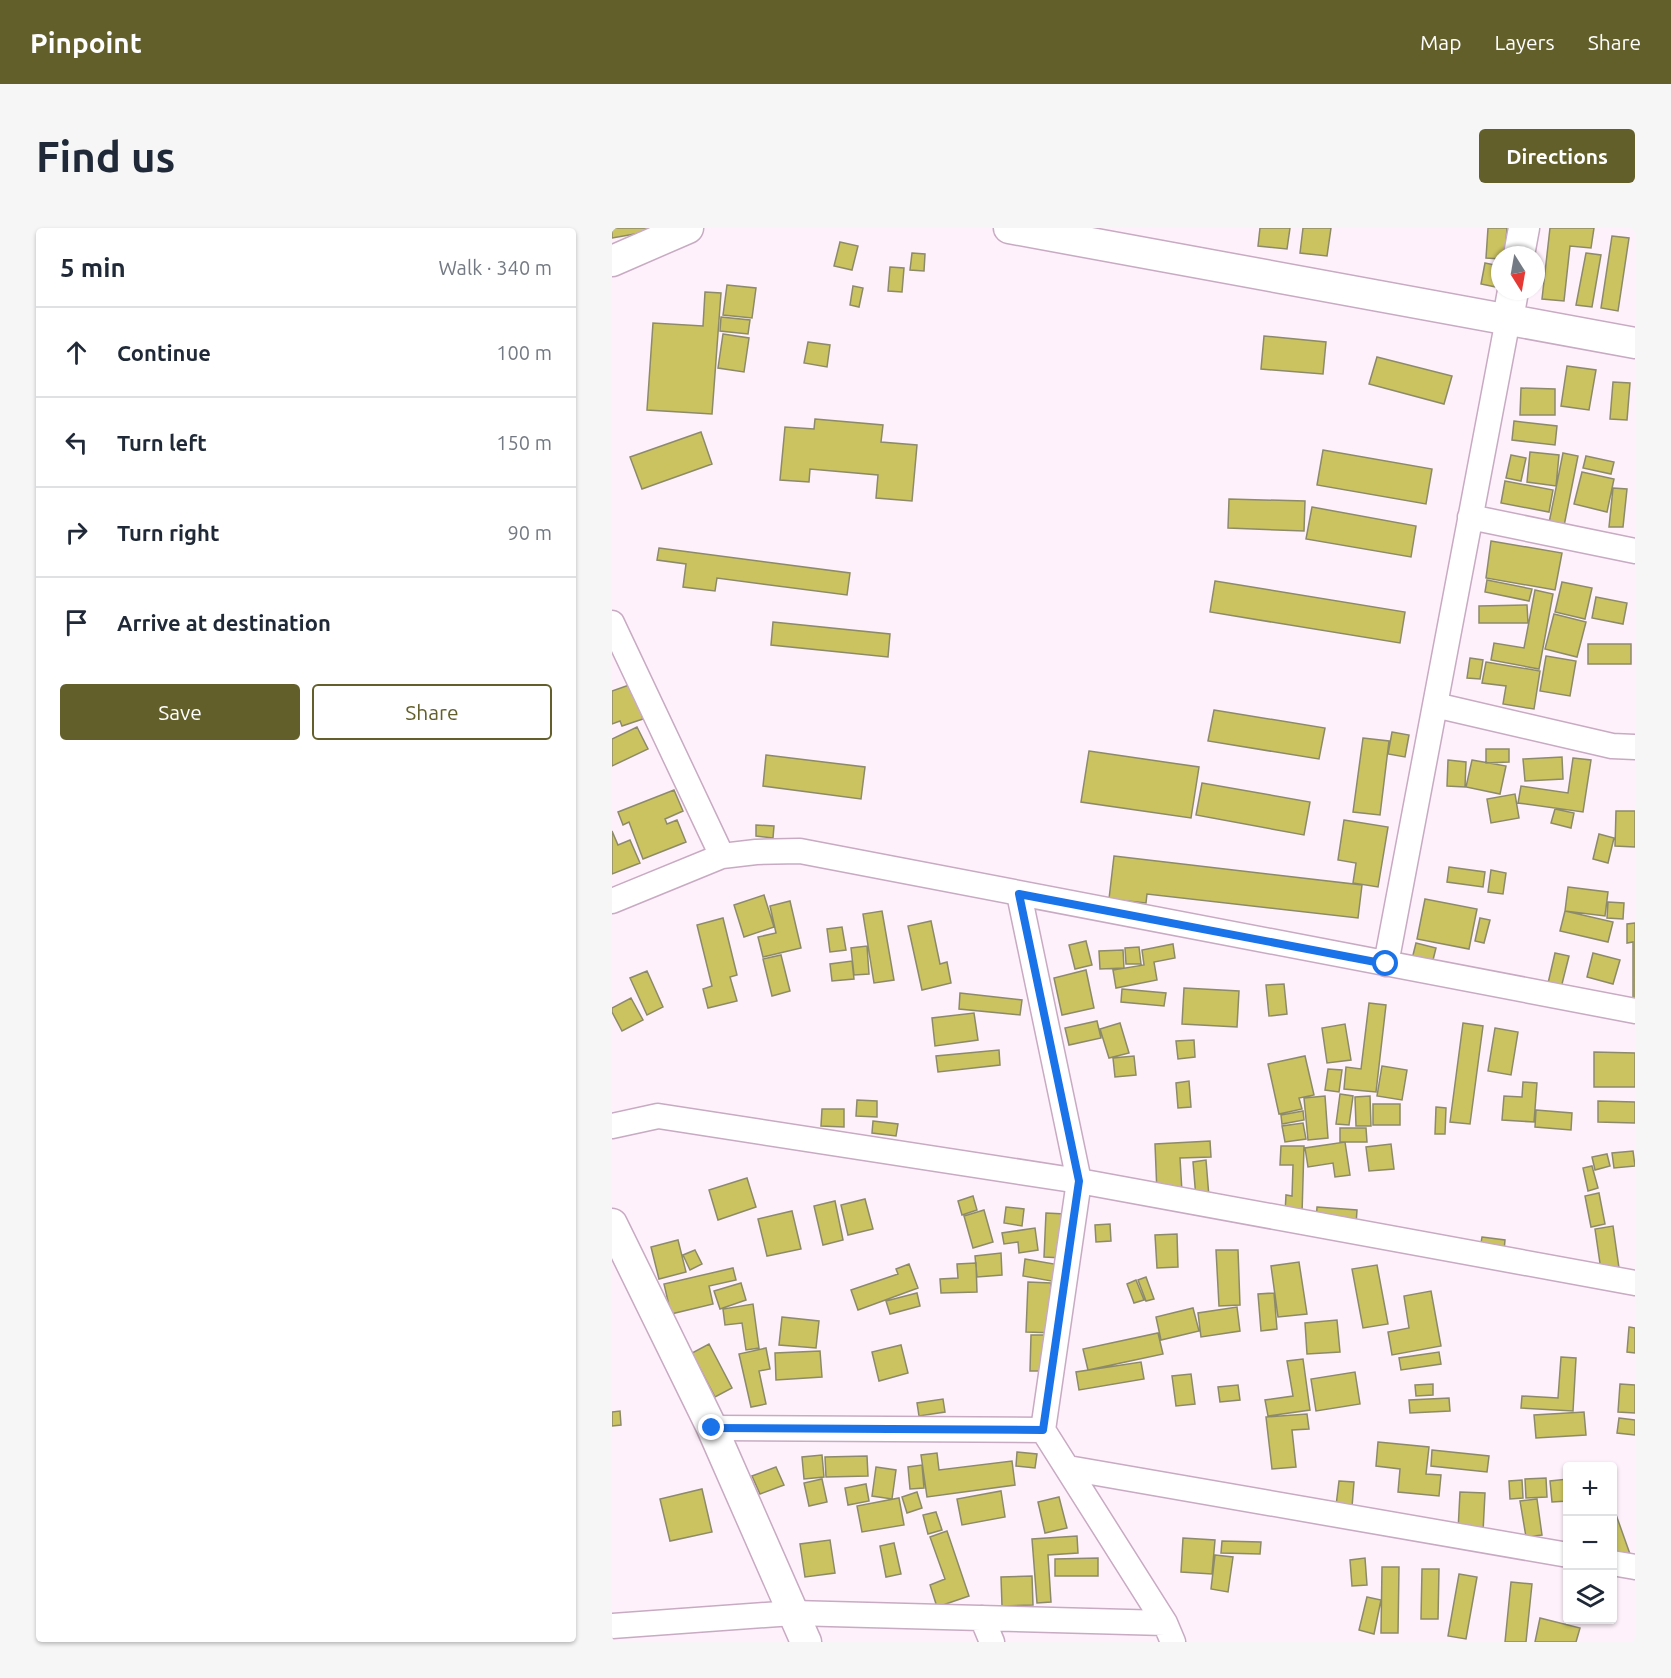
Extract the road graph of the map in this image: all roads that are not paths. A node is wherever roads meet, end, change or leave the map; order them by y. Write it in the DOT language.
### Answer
graph roads {
  1 [pos="688,228"];
  2 [pos="1009,228"];
  3 [pos="1524,228"];
  4 [pos="1095,236"];
  5 [pos="1521,246"];
  6 [pos="612,261"];
  7 [pos="1510,305"];
  8 [pos="1635,343"];
  9 [pos="1470,517"];
  10 [pos="1635,551"];
  11 [pos="612,623"];
  12 [pos="1435,705"];
  13 [pos="1635,747"];
  14 [pos="722,856"];
  15 [pos="1019,894"];
  16 [pos="612,901"];
  17 [pos="1386,964"];
  18 [pos="1635,1011"];
  19 [pos="612,1126"];
  20 [pos="1079,1181"];
  21 [pos="612,1224"];
  22 [pos="1635,1283"];
  23 [pos="712,1428"];
  24 [pos="1043,1430"];
  25 [pos="1068,1468"];
  26 [pos="1563,1554"];
  27 [pos="1617,1564"];
  28 [pos="1635,1567"];
  29 [pos="793,1613"];
  30 [pos="982,1618"];
  31 [pos="612,1626"];
  32 [pos="1169,1632"];
  33 [pos="806,1642"];
  34 [pos="992,1642"];
  1 -- 6 [label="street"];
  2 -- 4 [label="street"];
  3 -- 5 [label="street"];
  4 -- 7 [label="street"];
  7 -- 8 [label="street"];
  7 -- 9 [label="street"];
  9 -- 10 [label="street"];
  9 -- 12 [label="street"];
  11 -- 14 [label="street"];
  12 -- 13 [label="street"];
  12 -- 17 [label="street"];
  14 -- 15 [label="street"];
  14 -- 16 [label="street"];
  15 -- 17 [label="street"];
  15 -- 20 [label="street"];
  17 -- 18 [label="street"];
  19 -- 20 [label="street"];
  20 -- 22 [label="street"];
  20 -- 24 [label="street"];
  21 -- 23 [label="street"];
  23 -- 24 [label="street"];
  23 -- 29 [label="street"];
  24 -- 25 [label="street"];
  25 -- 26 [label="street"];
  25 -- 32 [label="street"];
  27 -- 28 [label="street"];
  29 -- 30 [label="street"];
  29 -- 31 [label="street"];
  29 -- 33 [label="street"];
  30 -- 32 [label="street"];
  30 -- 34 [label="street"];
}
